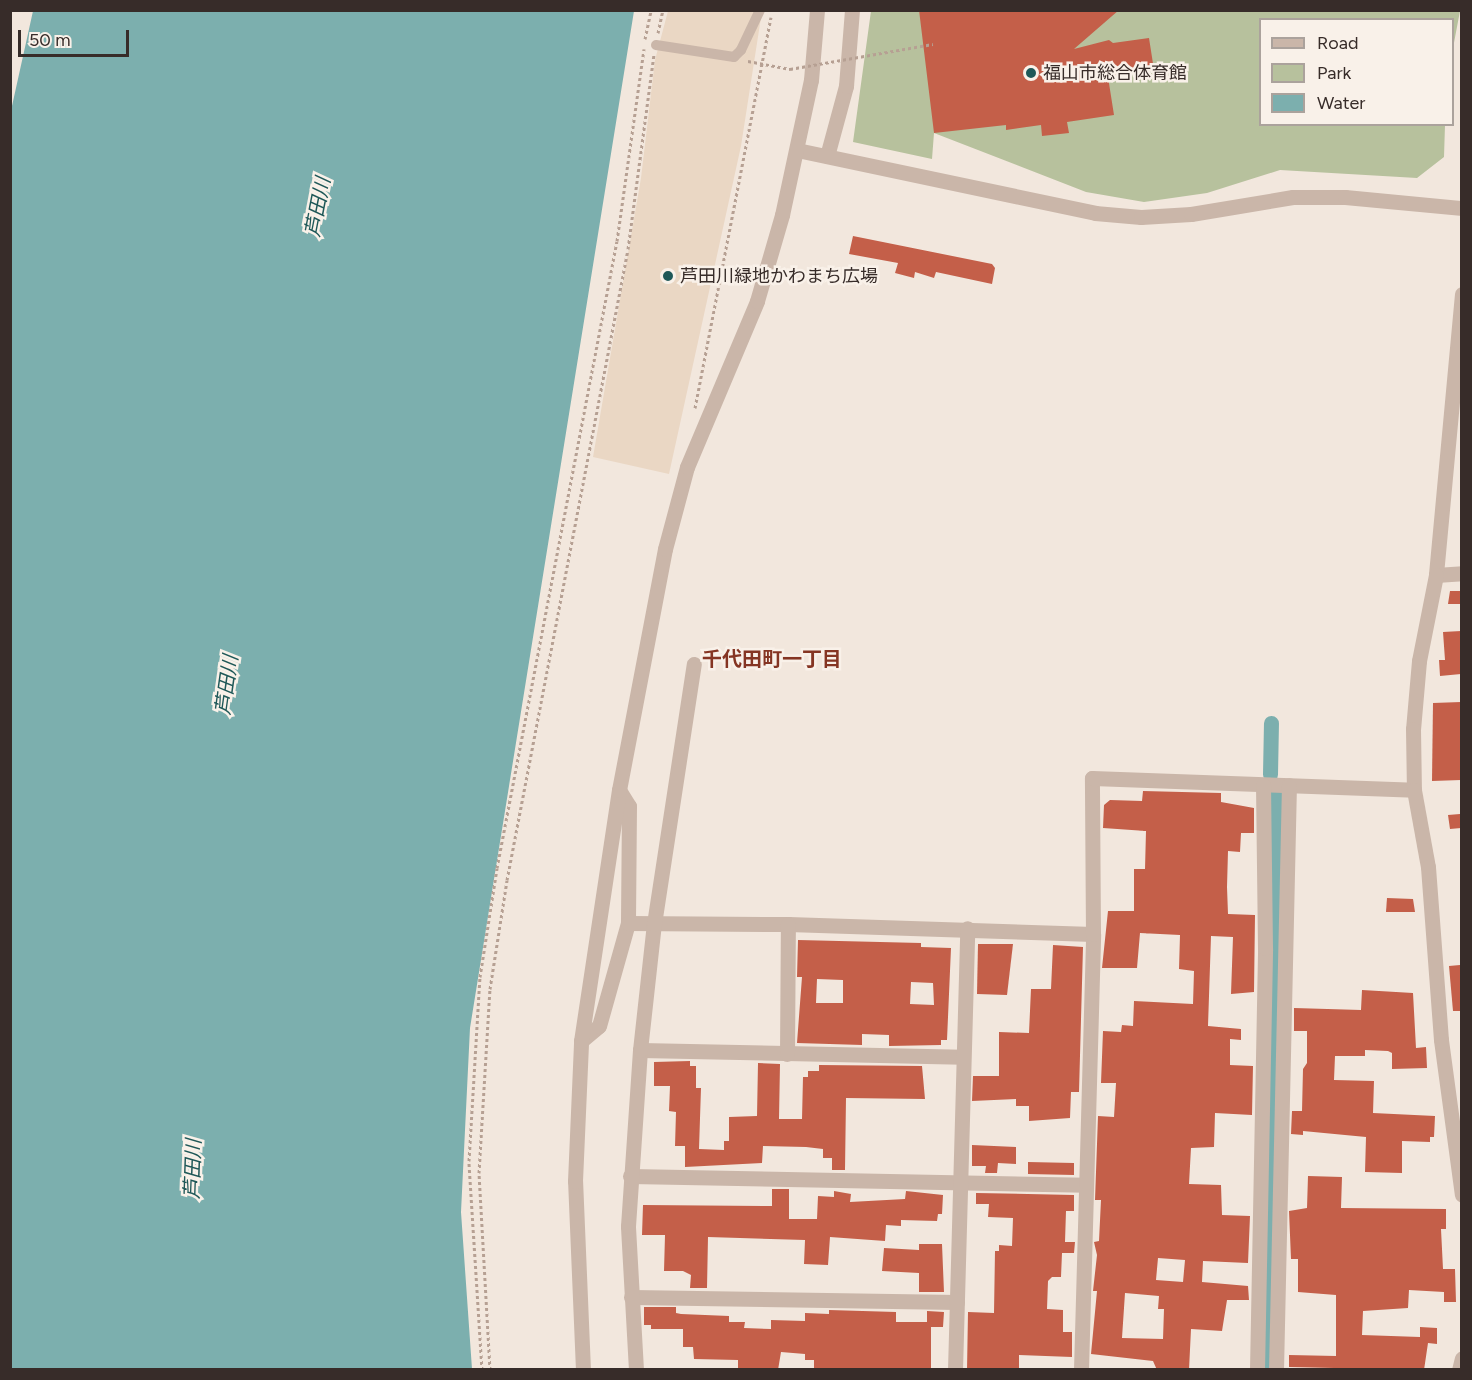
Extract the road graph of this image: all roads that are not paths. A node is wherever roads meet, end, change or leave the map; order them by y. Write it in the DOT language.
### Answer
graph roads {
  1 [pos="760,10"];
  2 [pos="817,10"];
  3 [pos="852,10"];
  4 [pos="656,45"];
  5 [pos="797,150"];
  6 [pos="827,156"];
  7 [pos="1461,208"];
  8 [pos="1461,294"];
  9 [pos="1461,573"];
  10 [pos="1436,575"];
  11 [pos="694,664"];
  12 [pos="1263,785"];
  13 [pos="1288,785"];
  14 [pos="619,790"];
  15 [pos="1414,790"];
  16 [pos="628,923"];
  17 [pos="654,924"];
  18 [pos="788,924"];
  19 [pos="967,928"];
  20 [pos="1093,934"];
  21 [pos="581,1041"];
  22 [pos="640,1050"];
  23 [pos="787,1054"];
  24 [pos="962,1057"];
  25 [pos="630,1176"];
  26 [pos="959,1184"];
  27 [pos="1086,1185"];
  28 [pos="1461,1195"];
  29 [pos="631,1297"];
  30 [pos="957,1302"];
  31 [pos="1461,1358"];
  32 [pos="583,1370"];
  33 [pos="636,1370"];
  34 [pos="955,1370"];
  35 [pos="1082,1370"];
  36 [pos="1257,1370"];
  37 [pos="1276,1370"];
  38 [pos="1459,1370"];
  1 -- 4 [label="street"];
  2 -- 5 [label="street"];
  3 -- 6 [label="street"];
  5 -- 6 [label="street"];
  5 -- 14 [label="street"];
  6 -- 7 [label="street"];
  8 -- 10 [label="street"];
  9 -- 10 [label="street"];
  10 -- 15 [label="street"];
  11 -- 17 [label="street"];
  12 -- 13 [label="street"];
  12 -- 20 [label="street"];
  12 -- 36 [label="street"];
  13 -- 15 [label="street"];
  13 -- 37 [label="street"];
  14 -- 16 [label="street"];
  14 -- 21 [label="street"];
  15 -- 28 [label="street"];
  16 -- 17 [label="street"];
  16 -- 21 [label="street"];
  17 -- 18 [label="street"];
  17 -- 22 [label="street"];
  18 -- 19 [label="street"];
  18 -- 23 [label="street"];
  19 -- 20 [label="street"];
  19 -- 24 [label="street"];
  20 -- 27 [label="street"];
  21 -- 32 [label="street"];
  22 -- 23 [label="street"];
  22 -- 25 [label="street"];
  23 -- 24 [label="street"];
  24 -- 26 [label="street"];
  25 -- 26 [label="street"];
  25 -- 29 [label="street"];
  26 -- 27 [label="street"];
  26 -- 30 [label="street"];
  27 -- 35 [label="street"];
  29 -- 30 [label="street"];
  29 -- 33 [label="street"];
  30 -- 34 [label="street"];
  31 -- 38 [label="street"];
}
